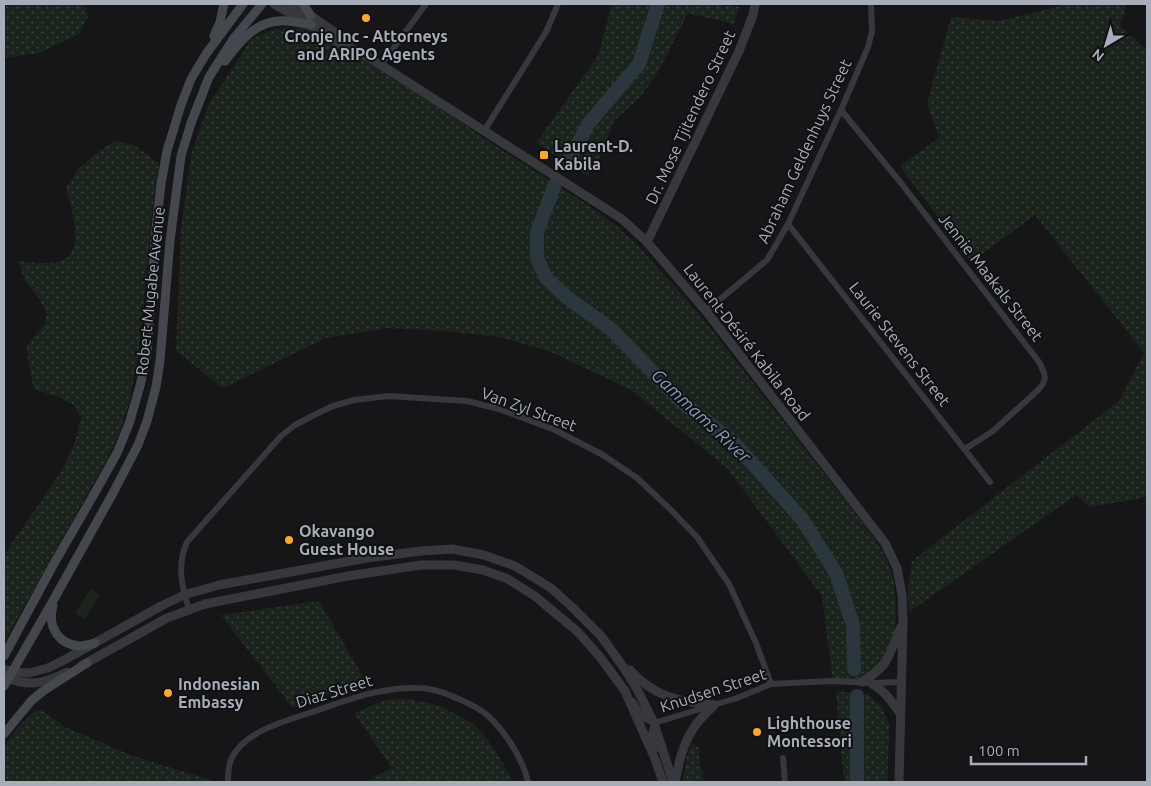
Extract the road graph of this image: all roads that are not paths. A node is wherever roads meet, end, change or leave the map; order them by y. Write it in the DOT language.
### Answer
graph roads {
  1 [pos="224,4"];
  2 [pos="243,4"];
  3 [pos="262,4"];
  4 [pos="274,4"];
  5 [pos="288,4"];
  6 [pos="303,4"];
  7 [pos="426,4"];
  8 [pos="558,4"];
  9 [pos="755,4"];
  10 [pos="871,4"];
  11 [pos="311,20"];
  12 [pos="206,54"];
  13 [pos="381,65"];
  14 [pos="202,94"];
  15 [pos="841,110"];
  16 [pos="484,132"];
  17 [pos="788,224"];
  18 [pos="647,242"];
  19 [pos="706,311"];
  20 [pos="965,449"];
  21 [pos="990,482"];
  22 [pos="184,595"];
  23 [pos="54,599"];
  24 [pos="190,609"];
  25 [pos="903,622"];
  26 [pos="601,636"];
  27 [pos="95,643"];
  28 [pos="4,656"];
  29 [pos="87,663"];
  30 [pos="6,677"];
  31 [pos="901,682"];
  32 [pos="867,683"];
  33 [pos="771,684"];
  34 [pos="625,692"];
  35 [pos="714,705"];
  36 [pos="900,713"];
  37 [pos="654,723"];
  38 [pos="4,734"];
  39 [pos="783,758"];
  40 [pos="655,759"];
  41 [pos="228,782"];
  42 [pos="528,782"];
  43 [pos="663,782"];
  44 [pos="674,782"];
  45 [pos="786,782"];
  46 [pos="899,782"];
  1 -- 12 [label="main road"];
  2 -- 12 [label="main road, Robert Mugabe Avenue"];
  3 -- 14 [label="main road, Robert Mugabe Avenue"];
  4 -- 11 [label="street, Laurent-Désiré Kabila Road"];
  5 -- 11 [label="street, Laurent-Désiré Kabila Road"];
  6 -- 11 [label="main road"];
  7 -- 13 [label="street"];
  8 -- 16 [label="street"];
  9 -- 18 [label="street, Dr. Mose Tjitendero Street"];
  10 -- 15 [label="street, Abraham Geldenhuys Street"];
  11 -- 13 [label="street, Laurent-Désiré Kabila Road"];
  11 -- 14 [label="main road"];
  12 -- 28 [label="main road, Robert Mugabe Avenue"];
  13 -- 16 [label="street, Laurent-Désiré Kabila Road"];
  14 -- 23 [label="main road, Robert Mugabe Avenue"];
  15 -- 17 [label="street, Abraham Geldenhuys Street"];
  15 -- 20 [label="street, Jennie Maakals Street"];
  16 -- 18 [label="street, Laurent-Désiré Kabila Road"];
  17 -- 19 [label="street, Abraham Geldenhuys Street"];
  17 -- 20 [label="street, Laurie Stevens Street"];
  18 -- 19 [label="street, Laurent-Désiré Kabila Road"];
  19 -- 25 [label="street, Laurent-Désiré Kabila Road"];
  20 -- 21 [label="street, Laurie Stevens Street"];
  22 -- 24 [label="street, Van Zyl Street"];
  22 -- 26 [label="street"];
  22 -- 27 [label="street"];
  22 -- 33 [label="street, Van Zyl Street"];
  23 -- 27 [label="main road"];
  23 -- 30 [label="main road, Robert Mugabe Avenue"];
  24 -- 29 [label="street"];
  24 -- 34 [label="street"];
  25 -- 31 [label="street, Laurent-Désiré Kabila Road"];
  25 -- 32 [label="street"];
  26 -- 35 [label="street"];
  26 -- 37 [label="street"];
  27 -- 30 [label="street"];
  29 -- 30 [label="street"];
  29 -- 38 [label="main road"];
  31 -- 32 [label="street, Knudsen Street"];
  31 -- 36 [label="street, Laurent-Désiré Kabila Road"];
  32 -- 33 [label="street, Knudsen Street"];
  32 -- 36 [label="street"];
  33 -- 35 [label="street, Knudsen Street"];
  34 -- 37 [label="street"];
  34 -- 40 [label="street"];
  35 -- 37 [label="street, Knudsen Street"];
  35 -- 44 [label="street"];
  36 -- 46 [label="street, Laurent-Désiré Kabila Road"];
  37 -- 40 [label="street"];
  37 -- 44 [label="street"];
  39 -- 45 [label="street"];
  40 -- 43 [label="street"];
  41 -- 42 [label="street, Diaz Street"];
}
